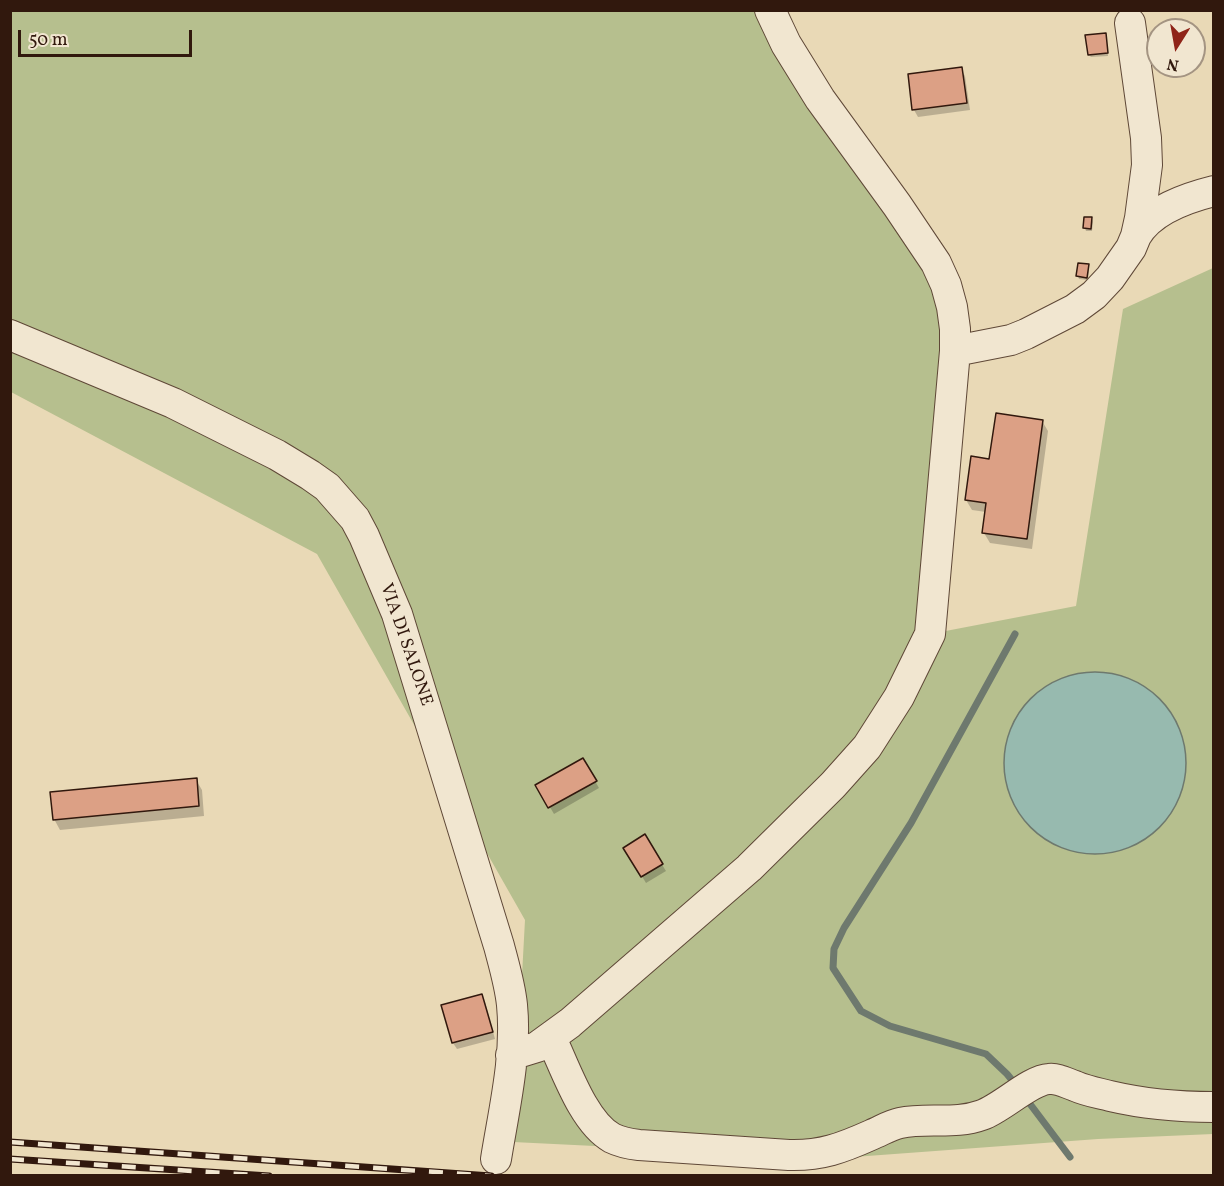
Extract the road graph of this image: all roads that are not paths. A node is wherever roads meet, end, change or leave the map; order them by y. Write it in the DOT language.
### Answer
graph roads {
  1 [pos="770,10"];
  2 [pos="1130,23"];
  3 [pos="1214,191"];
  4 [pos="1136,236"];
  5 [pos="10,335"];
  6 [pos="955,351"];
  7 [pos="551,1038"];
  8 [pos="511,1055"];
  9 [pos="1214,1107"];
  10 [pos="496,1159"];
  1 -- 6 [label="street"];
  2 -- 4 [label="street"];
  3 -- 4 [label="street"];
  4 -- 6 [label="street"];
  5 -- 8 [label="street, VIA DI SALONE"];
  6 -- 7 [label="street"];
  7 -- 8 [label="street"];
  7 -- 9 [label="street"];
  8 -- 10 [label="street, VIA DI SALONE"];
}
